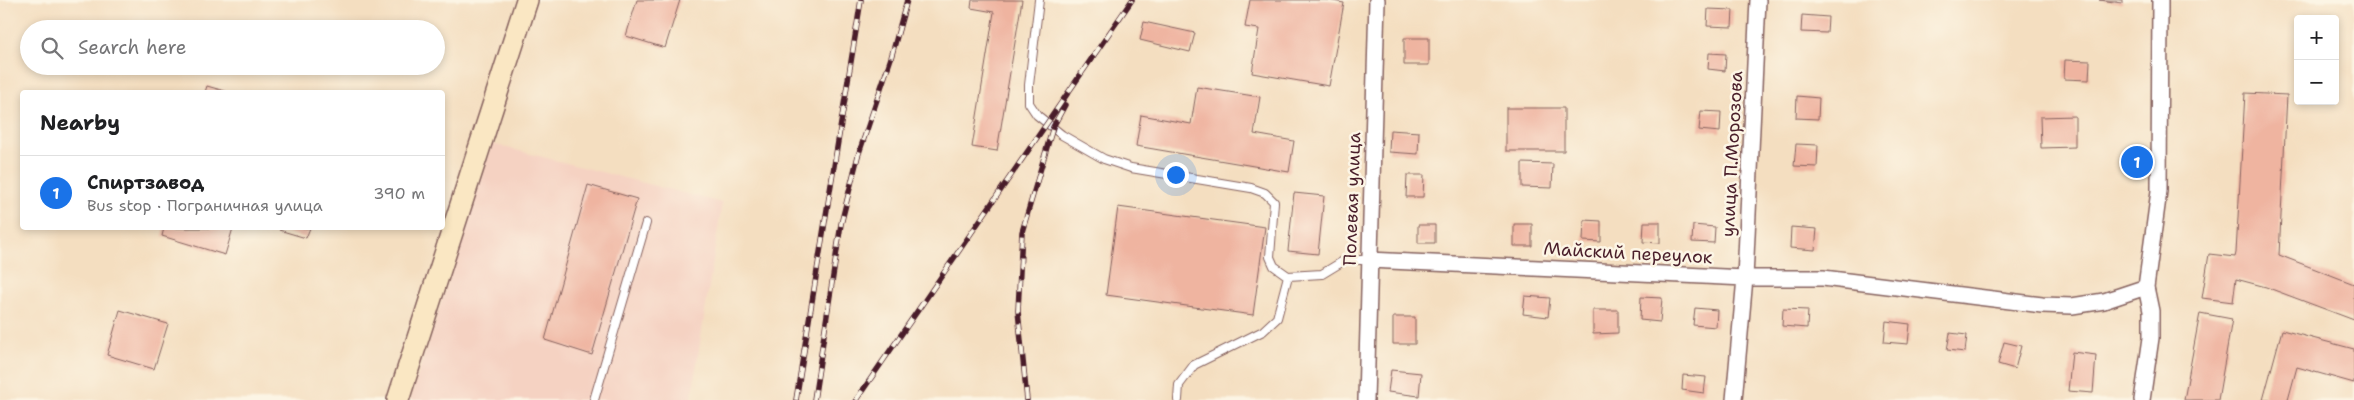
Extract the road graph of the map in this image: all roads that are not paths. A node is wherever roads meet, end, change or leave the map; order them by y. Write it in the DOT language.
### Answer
graph roads {
  1 [pos="527,0"];
  2 [pos="1039,0"];
  3 [pos="1377,0"];
  4 [pos="1758,0"];
  5 [pos="2160,0"];
  6 [pos="646,223"];
  7 [pos="1369,260"];
  8 [pos="1288,276"];
  9 [pos="1745,278"];
  10 [pos="2146,287"];
  11 [pos="398,400"];
  12 [pos="594,400"];
  13 [pos="1178,400"];
  14 [pos="1366,400"];
  15 [pos="1734,400"];
  16 [pos="2142,400"];
  1 -- 11 [label="main road"];
  2 -- 8 [label="lane"];
  3 -- 7 [label="street, Полевая улица"];
  4 -- 9 [label="street, улица П.Морозова"];
  5 -- 10 [label="street"];
  6 -- 12 [label="lane"];
  7 -- 8 [label="lane, Майский переулок"];
  7 -- 9 [label="street, Майский переулок"];
  7 -- 14 [label="street, Полевая улица"];
  8 -- 13 [label="lane"];
  9 -- 10 [label="street, Майский переулок"];
  9 -- 15 [label="street, улица П.Морозова"];
  10 -- 16 [label="street"];
}
